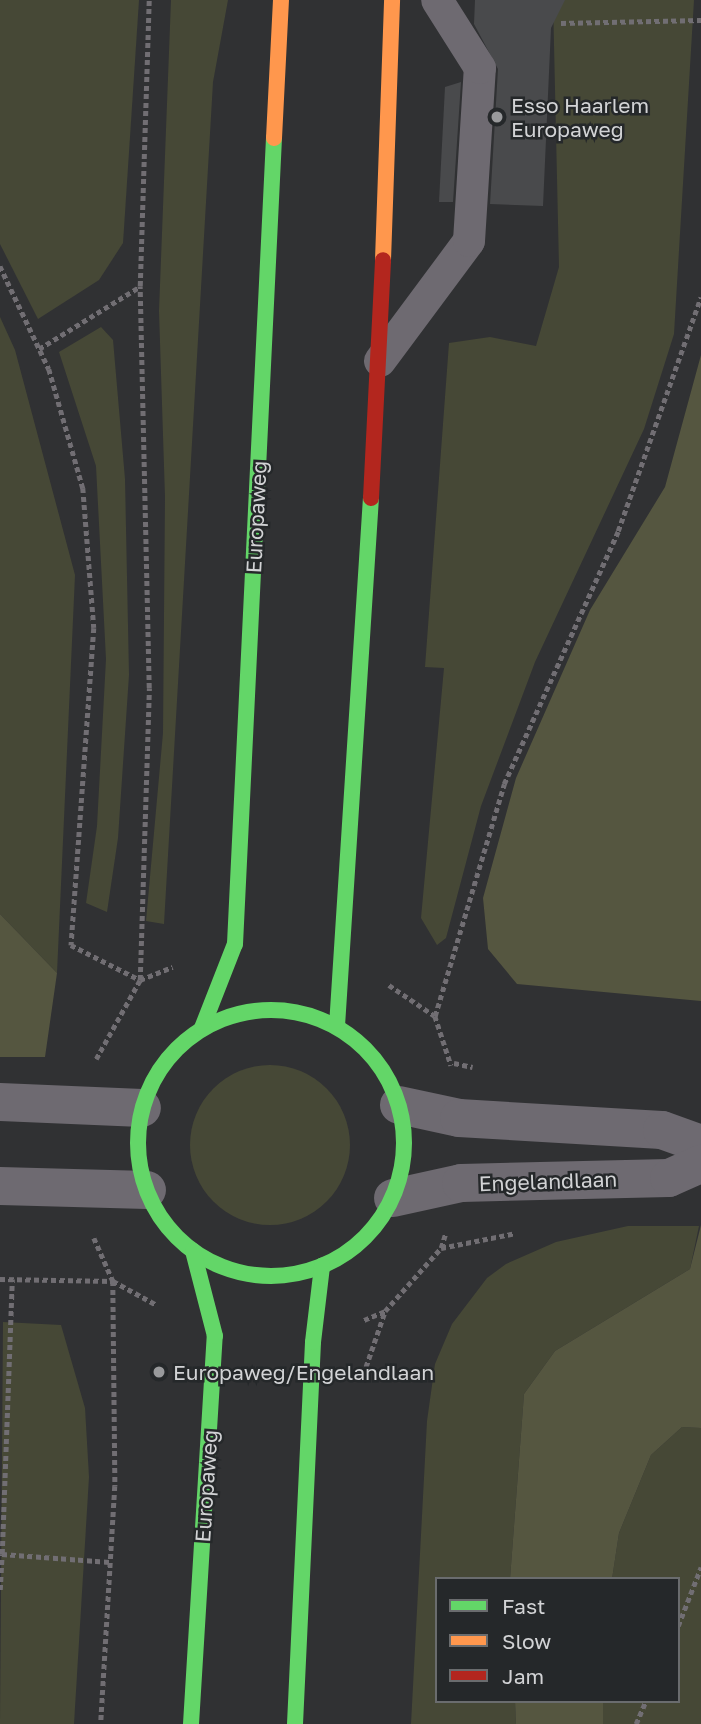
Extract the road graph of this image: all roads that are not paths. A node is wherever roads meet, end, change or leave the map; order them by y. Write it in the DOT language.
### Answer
graph roads {
  1 [pos="281,0"];
  2 [pos="392,0"];
  3 [pos="437,0"];
  4 [pos="380,361"];
  5 [pos="337,1026"];
  6 [pos="202,1028"];
  7 [pos="0,1102"];
  8 [pos="399,1105"];
  9 [pos="142,1108"];
  10 [pos="701,1144"];
  11 [pos="701,1164"];
  12 [pos="0,1186"];
  13 [pos="147,1190"];
  14 [pos="393,1198"];
  15 [pos="193,1251"];
  16 [pos="322,1266"];
  17 [pos="191,1724"];
  18 [pos="295,1724"];
  1 -- 6 [label="main road, Europaweg"];
  2 -- 4 [label="main road"];
  3 -- 4 [label="lane"];
  4 -- 5 [label="main road"];
  5 -- 6 [label="main road"];
  5 -- 8 [label="main road"];
  6 -- 9 [label="main road"];
  7 -- 9 [label="street"];
  8 -- 10 [label="street"];
  8 -- 14 [label="main road"];
  9 -- 13 [label="main road"];
  11 -- 14 [label="street, Engelandlaan"];
  12 -- 13 [label="street"];
  13 -- 15 [label="main road"];
  14 -- 16 [label="main road"];
  15 -- 16 [label="main road"];
  15 -- 17 [label="main road, Europaweg"];
  16 -- 18 [label="main road"];
}
